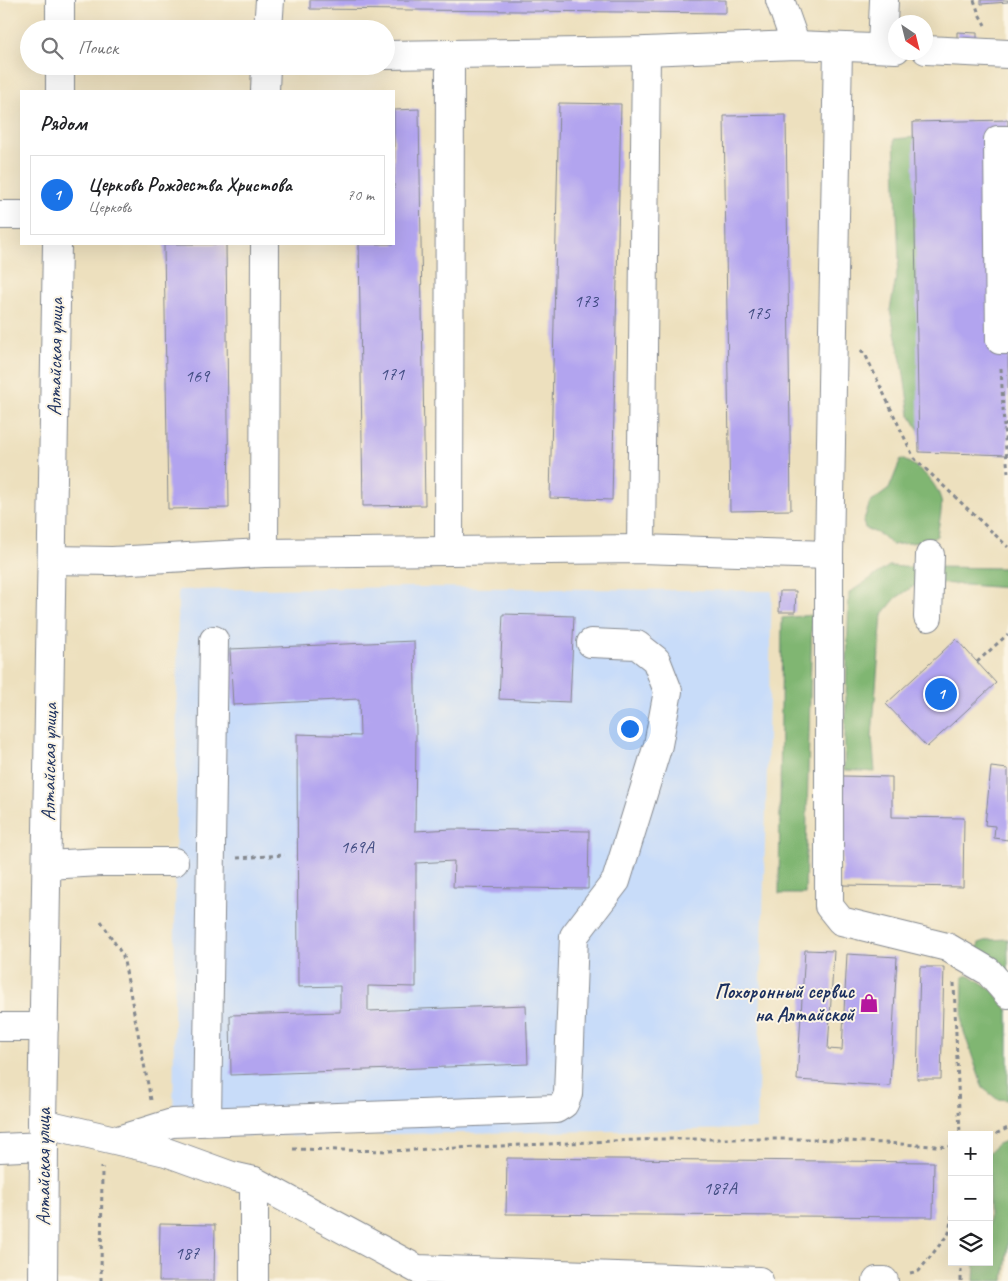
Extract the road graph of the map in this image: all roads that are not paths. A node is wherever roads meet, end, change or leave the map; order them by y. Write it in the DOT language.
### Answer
graph roads {
  1 [pos="60,0"];
  2 [pos="270,0"];
  3 [pos="780,0"];
  4 [pos="884,0"];
  5 [pos="60,20"];
  6 [pos="269,20"];
  7 [pos="888,39"];
  8 [pos="796,45"];
  9 [pos="838,46"];
  10 [pos="888,49"];
  11 [pos="933,50"];
  12 [pos="646,51"];
  13 [pos="450,54"];
  14 [pos="1008,54"];
  15 [pos="395,55"];
  16 [pos="60,75"];
  17 [pos="266,75"];
  18 [pos="60,90"];
  19 [pos="266,90"];
  20 [pos="1008,140"];
  21 [pos="0,215"];
  22 [pos="20,215"];
  23 [pos="57,245"];
  24 [pos="265,245"];
  25 [pos="1004,340"];
  26 [pos="641,549"];
  27 [pos="449,551"];
  28 [pos="264,553"];
  29 [pos="829,555"];
  30 [pos="930,555"];
  31 [pos="52,560"];
  32 [pos="928,617"];
  33 [pos="214,640"];
  34 [pos="591,643"];
  35 [pos="174,862"];
  36 [pos="47,865"];
  37 [pos="1008,994"];
  38 [pos="0,1027"];
  39 [pos="44,1027"];
  40 [pos="207,1122"];
  41 [pos="43,1134"];
  42 [pos="111,1138"];
  43 [pos="0,1148"];
  44 [pos="254,1181"];
  45 [pos="43,1281"];
  46 [pos="254,1281"];
  47 [pos="760,1281"];
  48 [pos="877,1281"];
  49 [pos="884,1281"];
  1 -- 5 [label="main road"];
  2 -- 6 [label="main road"];
  3 -- 8 [label="main road"];
  4 -- 7 [label="main road"];
  8 -- 9 [label="main road"];
  8 -- 12 [label="main road"];
  9 -- 10 [label="main road"];
  9 -- 29 [label="main road"];
  11 -- 14 [label="main road"];
  12 -- 13 [label="main road"];
  12 -- 26 [label="main road"];
  13 -- 15 [label="main road"];
  13 -- 27 [label="main road"];
  16 -- 18 [label="main road"];
  17 -- 19 [label="main road"];
  20 -- 25 [label="main road"];
  21 -- 22 [label="main road"];
  23 -- 31 [label="main road, Алтайская улица"];
  24 -- 28 [label="main road"];
  26 -- 27 [label="main road"];
  26 -- 29 [label="main road"];
  27 -- 28 [label="main road"];
  28 -- 31 [label="main road"];
  29 -- 37 [label="main road"];
  30 -- 32 [label="main road"];
  31 -- 36 [label="main road, Алтайская улица"];
  33 -- 40 [label="main road"];
  34 -- 40 [label="main road"];
  35 -- 36 [label="main road"];
  36 -- 39 [label="main road, Алтайская улица"];
  38 -- 39 [label="main road"];
  39 -- 41 [label="main road, Алтайская улица"];
  40 -- 42 [label="main road"];
  41 -- 42 [label="main road"];
  41 -- 43 [label="main road"];
  41 -- 45 [label="main road, Алтайская улица"];
  42 -- 44 [label="main road"];
  44 -- 46 [label="main road"];
  44 -- 47 [label="main road"];
  48 -- 49 [label="main road"];
}
